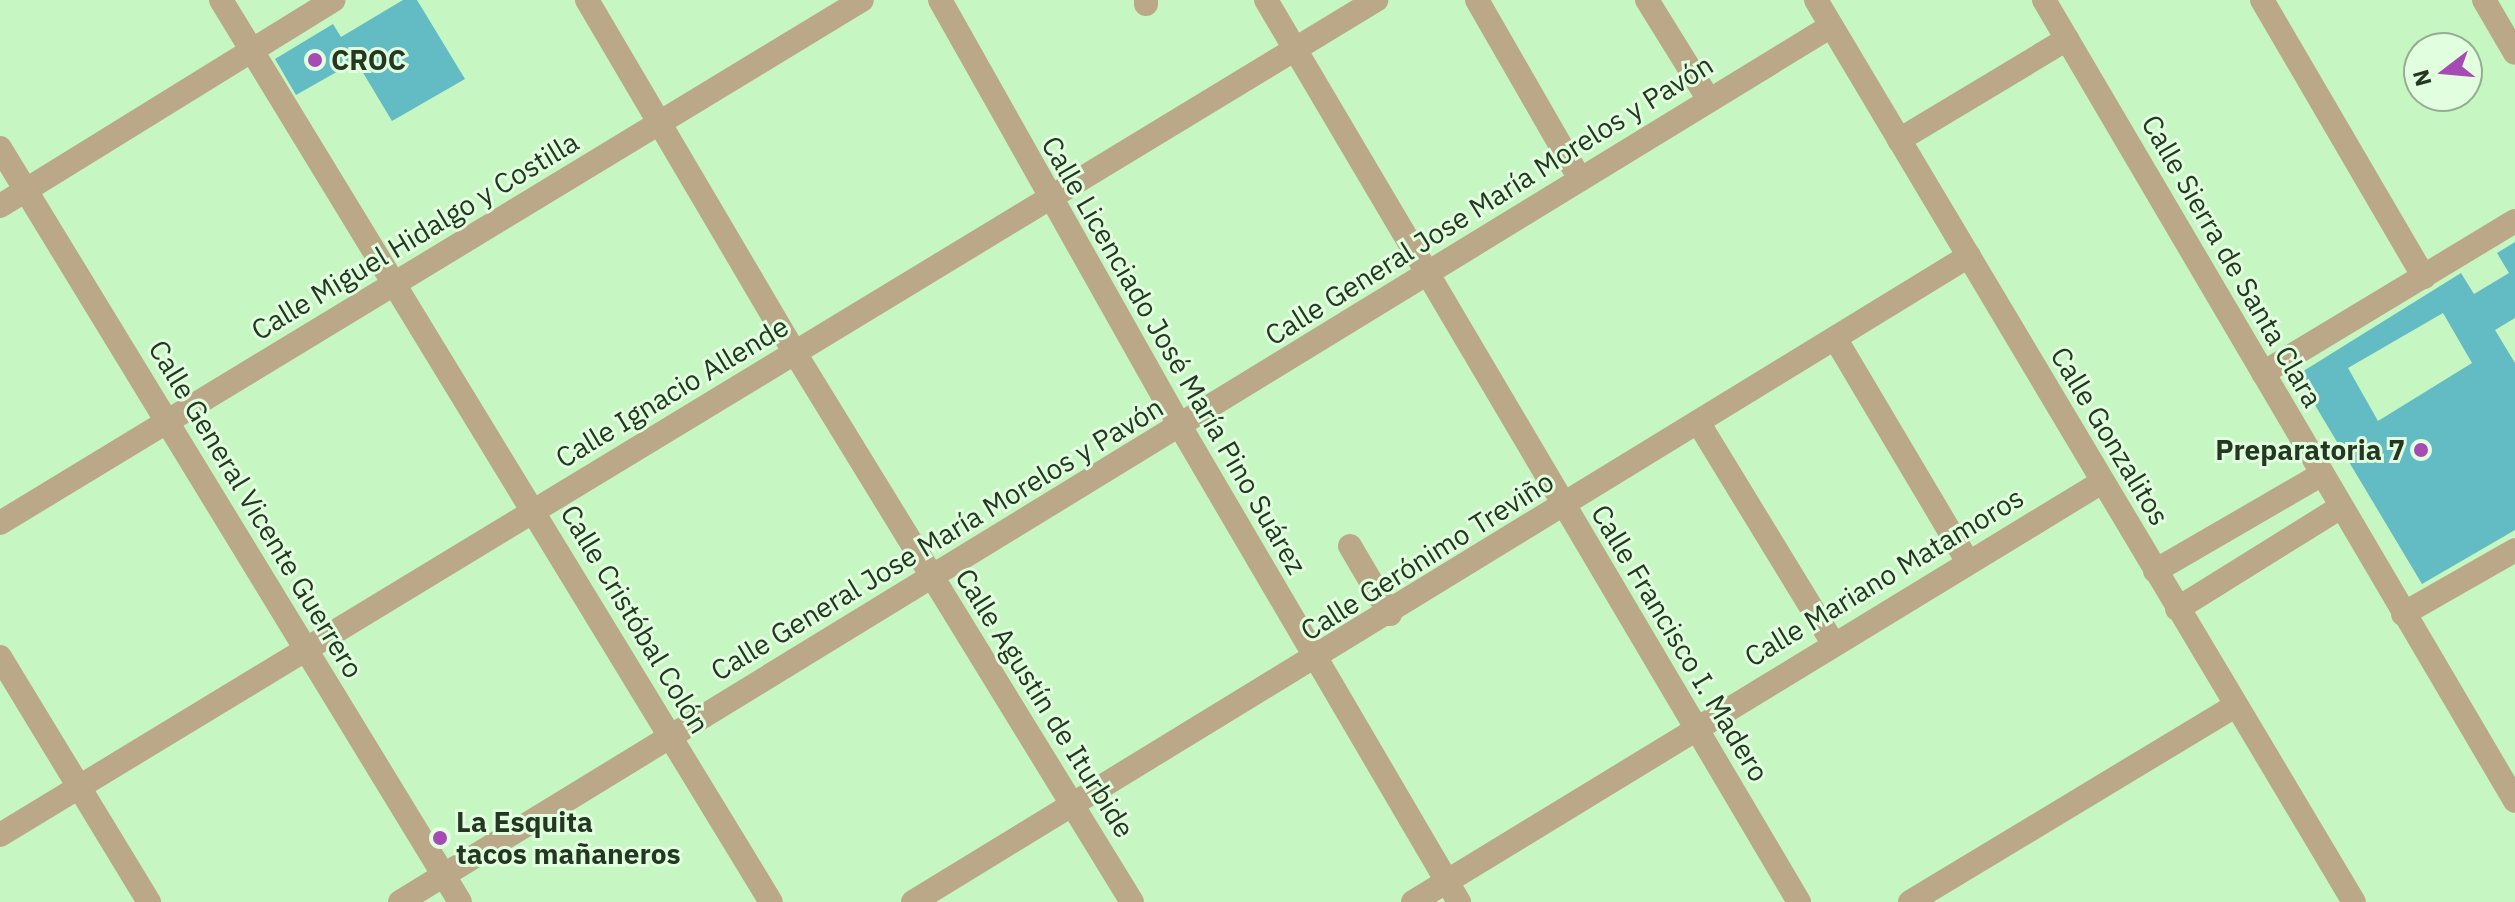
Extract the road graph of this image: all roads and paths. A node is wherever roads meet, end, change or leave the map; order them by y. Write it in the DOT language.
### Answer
graph roads {
  1 [pos="221,0"];
  2 [pos="334,0"];
  3 [pos="587,0"];
  4 [pos="862,0"];
  5 [pos="940,0"];
  6 [pos="1266,0"];
  7 [pos="1376,0"];
  8 [pos="1477,0"];
  9 [pos="1647,0"];
  10 [pos="1816,0"];
  11 [pos="2044,0"];
  12 [pos="2262,0"];
  13 [pos="2484,0"];
  14 [pos="1831,26"];
  15 [pos="2067,39"];
  16 [pos="252,50"];
  17 [pos="1294,53"];
  18 [pos="2515,53"];
  19 [pos="1709,100"];
  20 [pos="662,121"];
  21 [pos="1899,140"];
  22 [pos="0,148"];
  23 [pos="1580,179"];
  24 [pos="27,190"];
  25 [pos="1049,199"];
  26 [pos="0,206"];
  27 [pos="2515,221"];
  28 [pos="1969,256"];
  29 [pos="1426,274"];
  30 [pos="2424,277"];
  31 [pos="395,281"];
  32 [pos="1835,338"];
  33 [pos="795,353"];
  34 [pos="2263,373"];
  35 [pos="171,421"];
  36 [pos="1698,422"];
  37 [pos="1180,426"];
  38 [pos="2322,474"];
  39 [pos="2102,482"];
  40 [pos="1564,507"];
  41 [pos="2341,507"];
  42 [pos="533,510"];
  43 [pos="0,523"];
  44 [pos="1350,546"];
  45 [pos="2515,550"];
  46 [pos="1967,560"];
  47 [pos="2155,571"];
  48 [pos="931,576"];
  49 [pos="2177,609"];
  50 [pos="1390,614"];
  51 [pos="2403,614"];
  52 [pos="1833,643"];
  53 [pos="304,648"];
  54 [pos="0,657"];
  55 [pos="1315,660"];
  56 [pos="2235,706"];
  57 [pos="1696,726"];
  58 [pos="672,736"];
  59 [pos="79,787"];
  60 [pos="2515,801"];
  61 [pos="1073,806"];
  62 [pos="0,835"];
  63 [pos="444,875"];
  64 [pos="1453,892"];
  65 [pos="149,902"];
  66 [pos="400,902"];
  67 [pos="460,902"];
  68 [pos="771,902"];
  69 [pos="913,902"];
  70 [pos="1132,902"];
  71 [pos="1413,902"];
  72 [pos="1799,902"];
  73 [pos="1910,902"];
  74 [pos="2354,902"];
  1 -- 16 [label="street, Calle Cristóbal Colón"];
  2 -- 16 [label="street"];
  3 -- 20 [label="street, Calle Agustín de Iturbide"];
  4 -- 20 [label="street, Calle Miguel Hidalgo y Costilla"];
  5 -- 25 [label="street, Calle Licenciado José María Pino Suárez"];
  6 -- 17 [label="street, Calle Francisco I. Madero"];
  7 -- 17 [label="street, Calle Ignacio Allende"];
  8 -- 23 [label="street"];
  9 -- 19 [label="street"];
  10 -- 14 [label="street, Calle Gonzalitos"];
  11 -- 15 [label="street, Calle Sierra de Santa Clara"];
  12 -- 30 [label="street"];
  13 -- 18 [label="street"];
  14 -- 19 [label="street, Calle General Jose María Morelos y Pavón"];
  14 -- 21 [label="street, Calle Gonzalitos"];
  15 -- 21 [label="street"];
  15 -- 34 [label="street, Calle Sierra de Santa Clara"];
  16 -- 24 [label="street"];
  16 -- 31 [label="street, Calle Cristóbal Colón"];
  17 -- 25 [label="street, Calle Ignacio Allende"];
  17 -- 29 [label="street, Calle Francisco I. Madero"];
  19 -- 23 [label="street, Calle General Jose María Morelos y Pavón"];
  20 -- 31 [label="street, Calle Miguel Hidalgo y Costilla"];
  20 -- 33 [label="street, Calle Agustín de Iturbide"];
  21 -- 28 [label="street, Calle Gonzalitos"];
  22 -- 24 [label="street, Calle General Vicente Guerrero"];
  23 -- 29 [label="street, Calle General Jose María Morelos y Pavón"];
  24 -- 26 [label="street"];
  24 -- 35 [label="street, Calle General Vicente Guerrero"];
  25 -- 33 [label="street, Calle Ignacio Allende"];
  25 -- 37 [label="street, Calle Licenciado José María Pino Suárez"];
  27 -- 30 [label="street"];
  28 -- 32 [label="street, Calle Gerónimo Treviño"];
  28 -- 39 [label="street, Calle Gonzalitos"];
  29 -- 37 [label="street, Calle General Jose María Morelos y Pavón"];
  29 -- 40 [label="street, Calle Francisco I. Madero"];
  30 -- 34 [label="street"];
  31 -- 35 [label="street, Calle Miguel Hidalgo y Costilla"];
  31 -- 42 [label="street, Calle Cristóbal Colón"];
  32 -- 36 [label="street, Calle Gerónimo Treviño"];
  32 -- 46 [label="street"];
  33 -- 42 [label="street, Calle Ignacio Allende"];
  33 -- 48 [label="street, Calle Agustín de Iturbide"];
  34 -- 38 [label="street, Calle Sierra de Santa Clara"];
  35 -- 43 [label="street, Calle Miguel Hidalgo y Costilla"];
  35 -- 53 [label="street, Calle General Vicente Guerrero"];
  36 -- 40 [label="street, Calle Gerónimo Treviño"];
  36 -- 52 [label="street"];
  37 -- 48 [label="street, Calle General Jose María Morelos y Pavón"];
  37 -- 55 [label="street, Calle Licenciado José María Pino Suárez"];
  38 -- 41 [label="street, Calle Sierra de Santa Clara"];
  38 -- 47 [label="street"];
  39 -- 46 [label="street, Calle Mariano Matamoros"];
  39 -- 47 [label="street, Calle Gonzalitos"];
  40 -- 50 [label="street, Calle Gerónimo Treviño"];
  40 -- 57 [label="street, Calle Francisco I. Madero"];
  41 -- 49 [label="street"];
  41 -- 51 [label="street, Calle Sierra de Santa Clara"];
  42 -- 53 [label="street, Calle Ignacio Allende"];
  42 -- 58 [label="street, Calle Cristóbal Colón"];
  44 -- 50 [label="street"];
  45 -- 51 [label="street"];
  46 -- 52 [label="street, Calle Mariano Matamoros"];
  47 -- 49 [label="street, Calle Gonzalitos"];
  48 -- 58 [label="street, Calle General Jose María Morelos y Pavón"];
  48 -- 61 [label="street, Calle Agustín de Iturbide"];
  49 -- 56 [label="street, Calle Gonzalitos"];
  50 -- 55 [label="street, Calle Gerónimo Treviño"];
  51 -- 60 [label="street, Calle Sierra de Santa Clara"];
  52 -- 57 [label="street, Calle Mariano Matamoros"];
  53 -- 59 [label="street, Calle Ignacio Allende"];
  53 -- 63 [label="street, Calle General Vicente Guerrero"];
  54 -- 59 [label="street"];
  55 -- 61 [label="street, Calle Gerónimo Treviño"];
  55 -- 64 [label="street, Calle Licenciado José María Pino Suárez"];
  56 -- 73 [label="street"];
  56 -- 74 [label="street, Calle Gonzalitos"];
  57 -- 64 [label="street, Calle Mariano Matamoros"];
  57 -- 72 [label="street, Calle Francisco I. Madero"];
  58 -- 63 [label="street, Calle General Jose María Morelos y Pavón"];
  58 -- 68 [label="street, Calle Cristóbal Colón"];
  59 -- 62 [label="street, Calle Ignacio Allende"];
  59 -- 65 [label="street"];
  61 -- 69 [label="street, Calle Gerónimo Treviño"];
  61 -- 70 [label="street, Calle Agustín de Iturbide"];
  63 -- 66 [label="street, Calle General Jose María Morelos y Pavón"];
  63 -- 67 [label="street, Calle General Vicente Guerrero"];
  64 -- 71 [label="street, Calle Mariano Matamoros"];
}
